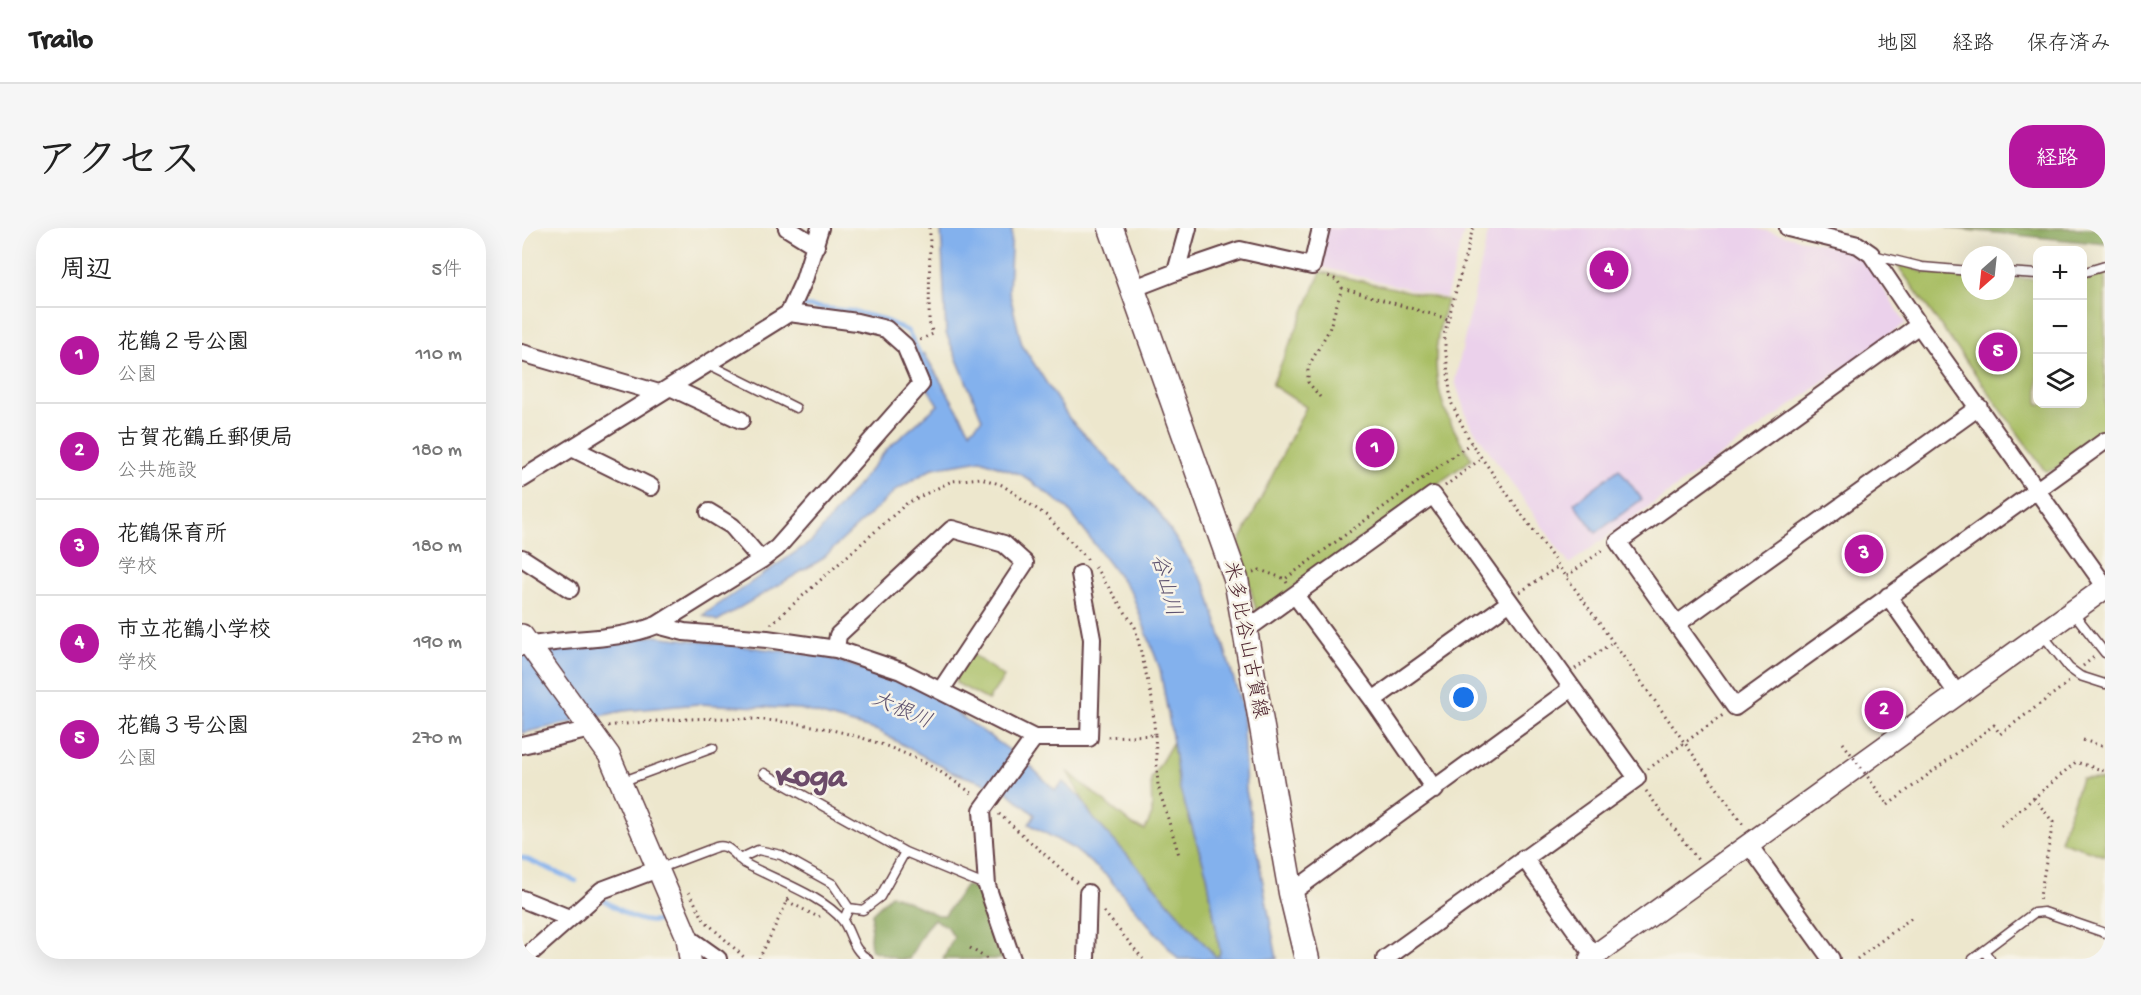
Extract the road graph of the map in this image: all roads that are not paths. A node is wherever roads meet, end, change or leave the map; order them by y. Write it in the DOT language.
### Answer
graph roads {
  1 [pos="787,228"];
  2 [pos="820,228"];
  3 [pos="1111,228"];
  4 [pos="1188,228"];
  5 [pos="1321,228"];
  6 [pos="1788,228"];
  7 [pos="816,246"];
  8 [pos="1871,254"];
  9 [pos="2105,266"];
  10 [pos="1961,270"];
  11 [pos="2087,271"];
  12 [pos="1176,272"];
  13 [pos="2015,273"];
  14 [pos="2033,274"];
  15 [pos="1132,289"];
  16 [pos="789,313"];
  17 [pos="1919,325"];
  18 [pos="522,353"];
  19 [pos="707,364"];
  20 [pos="665,390"];
  21 [pos="1979,407"];
  22 [pos="796,408"];
  23 [pos="741,420"];
  24 [pos="2105,441"];
  25 [pos="572,448"];
  26 [pos="522,479"];
  27 [pos="651,487"];
  28 [pos="2037,490"];
  29 [pos="709,512"];
  30 [pos="522,558"];
  31 [pos="761,560"];
  32 [pos="1080,574"];
  33 [pos="2105,587"];
  34 [pos="570,589"];
  35 [pos="1295,595"];
  36 [pos="1888,596"];
  37 [pos="1510,602"];
  38 [pos="2072,611"];
  39 [pos="1677,624"];
  40 [pos="657,625"];
  41 [pos="1246,630"];
  42 [pos="2042,634"];
  43 [pos="527,644"];
  44 [pos="836,648"];
  45 [pos="2103,652"];
  46 [pos="1568,683"];
  47 [pos="2105,684"];
  48 [pos="941,690"];
  49 [pos="1958,695"];
  50 [pos="1373,700"];
  51 [pos="591,729"];
  52 [pos="1034,738"];
  53 [pos="522,745"];
  54 [pos="713,748"];
  55 [pos="764,773"];
  56 [pos="621,782"];
  57 [pos="1435,790"];
  58 [pos="1749,845"];
  59 [pos="905,852"];
  60 [pos="1524,858"];
  61 [pos="739,859"];
  62 [pos="658,869"];
  63 [pos="987,886"];
  64 [pos="1291,893"];
  65 [pos="1088,894"];
  66 [pos="522,899"];
  67 [pos="849,908"];
  68 [pos="569,918"];
  69 [pos="843,921"];
  70 [pos="2105,933"];
  71 [pos="687,937"];
  72 [pos="1984,951"];
  73 [pos="1825,957"];
  74 [pos="1592,958"];
  75 [pos="524,959"];
  76 [pos="690,959"];
  77 [pos="718,959"];
  78 [pos="868,959"];
  79 [pos="1012,959"];
  80 [pos="1086,959"];
  81 [pos="1307,959"];
  82 [pos="1384,959"];
  83 [pos="1973,959"];
  84 [pos="1990,959"];
  1 -- 7 [label="street"];
  2 -- 7 [label="street"];
  3 -- 15 [label="main road, 米多比谷山古賀線"];
  4 -- 12 [label="street"];
  5 -- 12 [label="street"];
  6 -- 8 [label="street"];
  7 -- 16 [label="street"];
  8 -- 10 [label="lane"];
  8 -- 17 [label="street"];
  9 -- 11 [label="lane"];
  12 -- 15 [label="street"];
  13 -- 14 [label="lane"];
  15 -- 41 [label="main road, 米多比谷山古賀線"];
  16 -- 19 [label="street"];
  16 -- 31 [label="street"];
  17 -- 21 [label="street"];
  17 -- 39 [label="street"];
  18 -- 20 [label="street"];
  19 -- 20 [label="street"];
  19 -- 22 [label="lane"];
  20 -- 23 [label="street"];
  20 -- 25 [label="street"];
  21 -- 28 [label="street"];
  21 -- 39 [label="street"];
  24 -- 28 [label="street"];
  25 -- 26 [label="street"];
  25 -- 27 [label="street"];
  28 -- 33 [label="street"];
  28 -- 36 [label="street"];
  29 -- 31 [label="street"];
  30 -- 34 [label="street"];
  31 -- 40 [label="street"];
  32 -- 52 [label="street"];
  33 -- 38 [label="street"];
  35 -- 37 [label="street"];
  35 -- 41 [label="street"];
  35 -- 50 [label="street"];
  36 -- 39 [label="street"];
  36 -- 49 [label="street"];
  37 -- 46 [label="street"];
  37 -- 50 [label="street"];
  38 -- 42 [label="street"];
  38 -- 45 [label="lane"];
  40 -- 43 [label="street"];
  40 -- 44 [label="street"];
  41 -- 64 [label="main road, 米多比谷山古賀線"];
  42 -- 47 [label="lane"];
  42 -- 49 [label="street"];
  43 -- 51 [label="street"];
  44 -- 48 [label="street"];
  44 -- 48 [label="street"];
  46 -- 57 [label="street"];
  46 -- 60 [label="street"];
  48 -- 52 [label="street"];
  49 -- 58 [label="street"];
  50 -- 57 [label="street"];
  51 -- 53 [label="street"];
  51 -- 56 [label="street"];
  52 -- 63 [label="street"];
  54 -- 56 [label="lane"];
  55 -- 59 [label="lane"];
  56 -- 62 [label="street"];
  57 -- 64 [label="street"];
  58 -- 73 [label="street"];
  58 -- 74 [label="street"];
  59 -- 63 [label="lane"];
  59 -- 67 [label="lane"];
  60 -- 74 [label="street"];
  60 -- 82 [label="street"];
  61 -- 62 [label="lane"];
  61 -- 67 [label="lane"];
  61 -- 69 [label="lane"];
  62 -- 68 [label="street"];
  62 -- 71 [label="street"];
  63 -- 79 [label="street"];
  64 -- 81 [label="main road, 米多比谷山古賀線"];
  65 -- 80 [label="street"];
  66 -- 68 [label="street"];
  67 -- 69 [label="lane"];
  68 -- 75 [label="street"];
  69 -- 78 [label="lane"];
  70 -- 72 [label="lane"];
  71 -- 76 [label="street"];
  71 -- 77 [label="street"];
  72 -- 83 [label="lane"];
  72 -- 84 [label="lane"];
}
